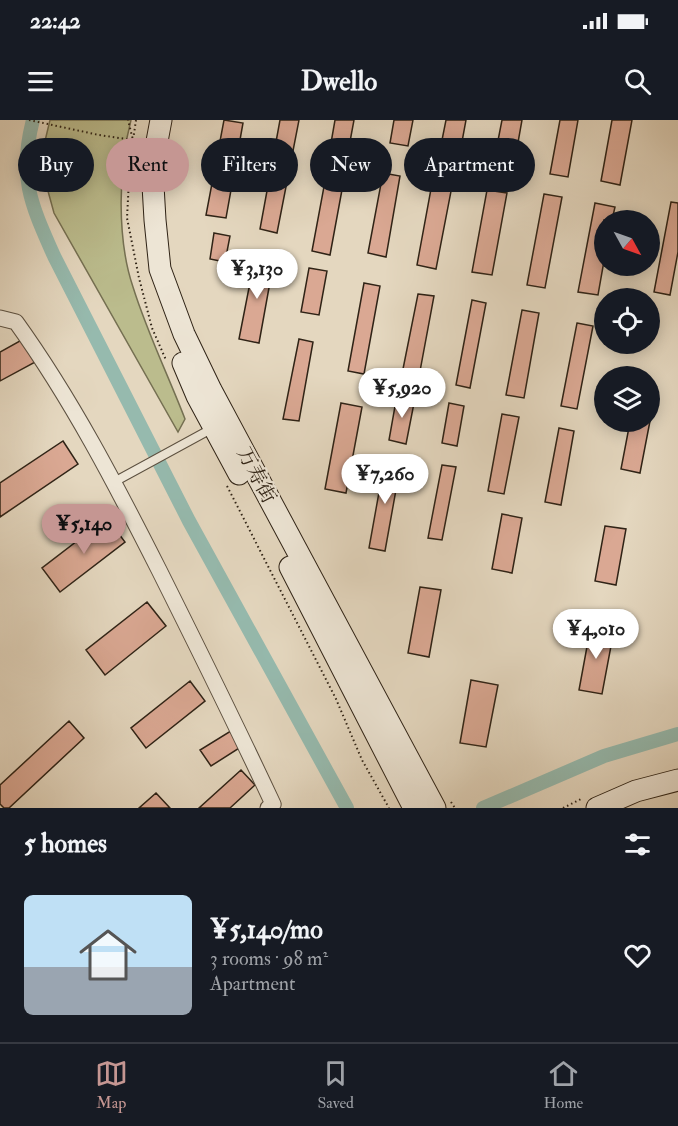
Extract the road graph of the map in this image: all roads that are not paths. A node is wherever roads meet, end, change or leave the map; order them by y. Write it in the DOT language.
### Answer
graph roads {
  1 [pos="148,120"];
  2 [pos="160,120"];
  3 [pos="0,318"];
  4 [pos="214,428"];
  5 [pos="114,482"];
  6 [pos="678,780"];
  7 [pos="447,804"];
  8 [pos="268,808"];
  9 [pos="414,808"];
  10 [pos="597,808"];
  1 -- 4 [label="street, 万寿街"];
  2 -- 7 [label="street, 万寿街"];
  3 -- 5 [label="street"];
  4 -- 5 [label="lane"];
  4 -- 9 [label="street, 万寿街"];
  5 -- 8 [label="street"];
  6 -- 10 [label="street"];
}
